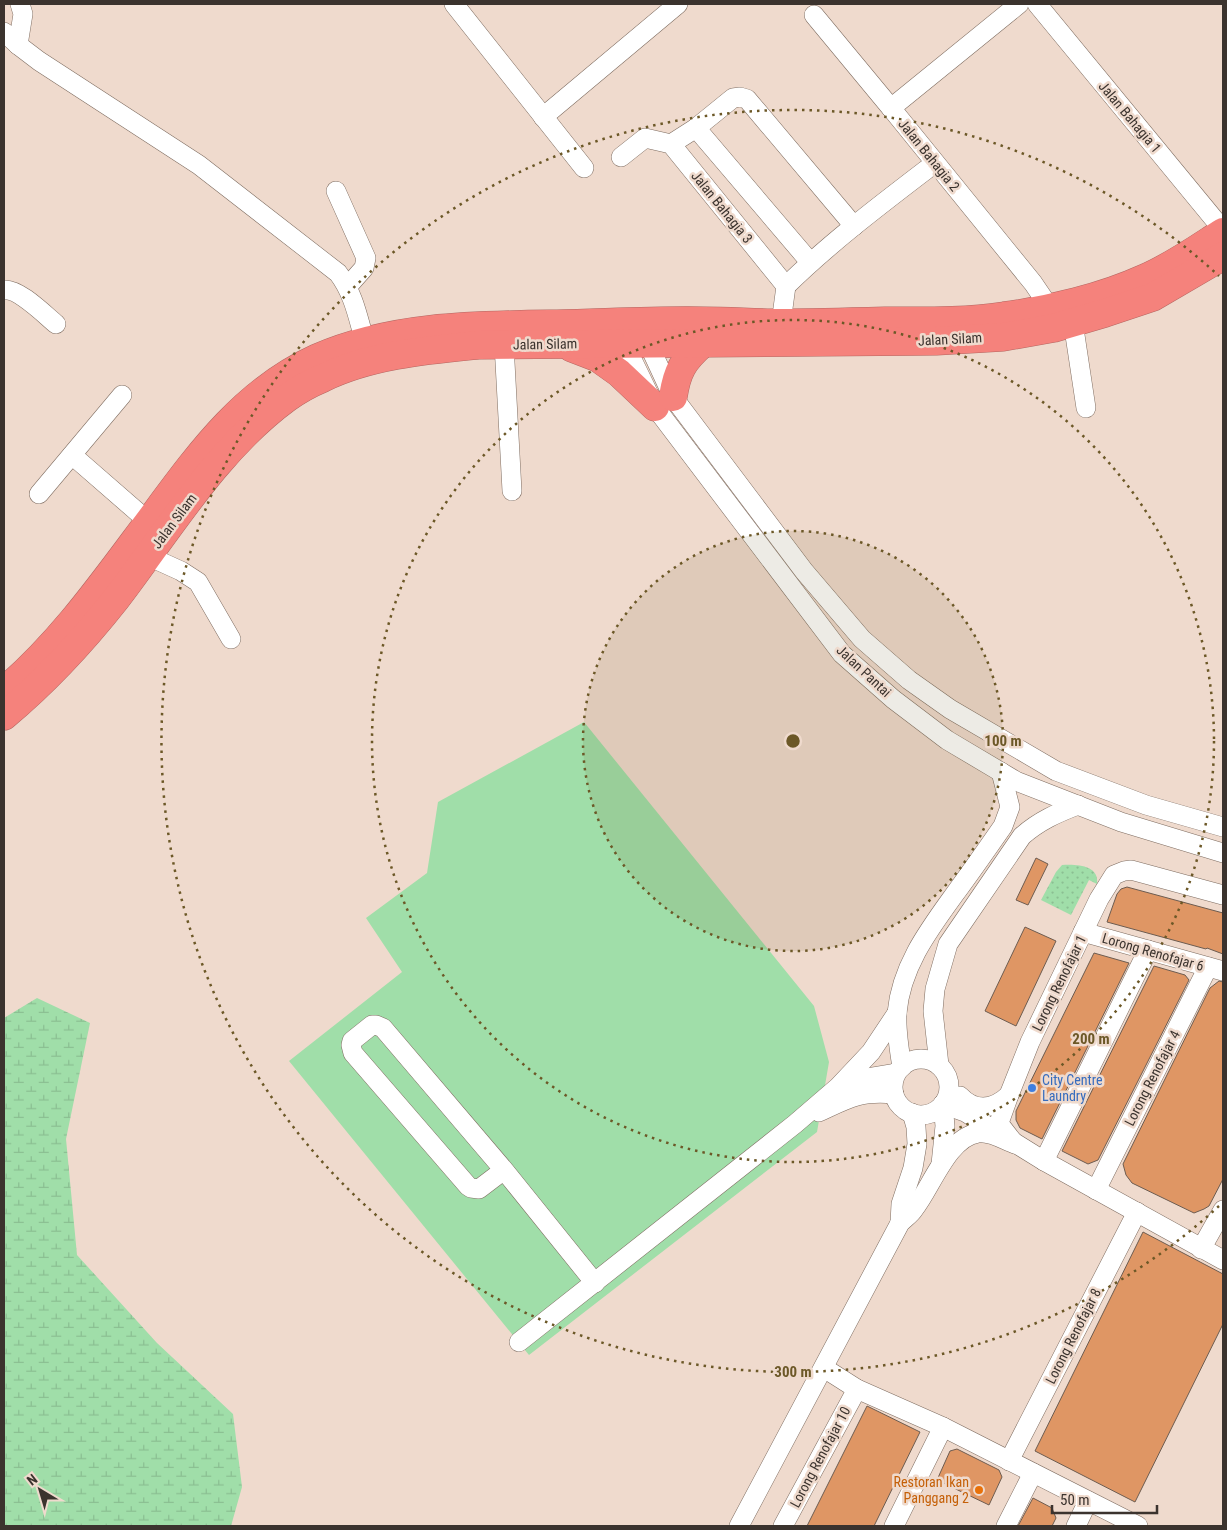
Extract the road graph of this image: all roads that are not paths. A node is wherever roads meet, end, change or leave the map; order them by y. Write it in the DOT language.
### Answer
graph roads {
  1 [pos="20,4"];
  2 [pos="454,4"];
  3 [pos="678,4"];
  4 [pos="1019,4"];
  5 [pos="1037,4"];
  6 [pos="814,15"];
  7 [pos="4,32"];
  8 [pos="18,45"];
  9 [pos="891,108"];
  10 [pos="543,117"];
  11 [pos="696,128"];
  12 [pos="672,144"];
  13 [pos="621,157"];
  14 [pos="935,163"];
  15 [pos="584,168"];
  16 [pos="336,191"];
  17 [pos="854,226"];
  18 [pos="1223,231"];
  19 [pos="1223,256"];
  20 [pos="810,262"];
  21 [pos="348,286"];
  22 [pos="786,286"];
  23 [pos="4,290"];
  24 [pos="1050,308"];
  25 [pos="1073,322"];
  26 [pos="781,323"];
  27 [pos="56,324"];
  28 [pos="634,333"];
  29 [pos="365,342"];
  30 [pos="504,344"];
  31 [pos="559,344"];
  32 [pos="702,344"];
  33 [pos="122,395"];
  34 [pos="664,402"];
  35 [pos="1086,408"];
  36 [pos="72,455"];
  37 [pos="512,491"];
  38 [pos="39,494"];
  39 [pos="149,522"];
  40 [pos="148,556"];
  41 [pos="231,639"];
  42 [pos="4,691"];
  43 [pos="4,716"];
  44 [pos="1001,772"];
  45 [pos="1078,805"];
  46 [pos="1223,827"];
  47 [pos="1223,852"];
  48 [pos="1223,895"];
  49 [pos="1083,932"];
  50 [pos="1148,950"];
  51 [pos="1216,969"];
  52 [pos="897,1013"];
  53 [pos="939,1065"];
  54 [pos="899,1070"];
  55 [pos="948,1082"];
  56 [pos="838,1087"];
  57 [pos="894,1094"];
  58 [pos="1009,1095"];
  59 [pos="943,1104"];
  60 [pos="912,1113"];
  61 [pos="795,1124"];
  62 [pos="1015,1144"];
  63 [pos="1044,1161"];
  64 [pos="940,1168"];
  65 [pos="504,1170"];
  66 [pos="1096,1190"];
  67 [pos="1223,1210"];
  68 [pos="1137,1212"];
  69 [pos="900,1223"];
  70 [pos="1201,1249"];
  71 [pos="1223,1260"];
  72 [pos="594,1283"];
  73 [pos="519,1342"];
  74 [pos="824,1368"];
  75 [pos="857,1389"];
  76 [pos="943,1427"];
  77 [pos="1010,1460"];
  78 [pos="1033,1473"];
  79 [pos="1088,1501"];
  80 [pos="739,1526"];
  81 [pos="784,1526"];
  82 [pos="894,1526"];
  83 [pos="1006,1526"];
  84 [pos="1076,1526"];
  85 [pos="1138,1526"];
  1 -- 8 [label="street"];
  2 -- 10 [label="street"];
  3 -- 10 [label="street"];
  4 -- 9 [label="street, Jalan Bahagia 2"];
  5 -- 18 [label="street, Jalan Bahagia 1"];
  6 -- 9 [label="street"];
  7 -- 8 [label="street"];
  8 -- 21 [label="street"];
  9 -- 14 [label="street, Jalan Bahagia 2"];
  10 -- 15 [label="street"];
  11 -- 12 [label="street"];
  11 -- 17 [label="street"];
  11 -- 20 [label="street"];
  12 -- 13 [label="street"];
  12 -- 22 [label="street, Jalan Bahagia 3"];
  14 -- 17 [label="street"];
  14 -- 24 [label="street, Jalan Bahagia 2"];
  16 -- 21 [label="street"];
  17 -- 20 [label="street"];
  18 -- 24 [label="highway, Jalan Silam"];
  19 -- 25 [label="highway, Jalan Silam"];
  20 -- 22 [label="street"];
  21 -- 29 [label="street"];
  22 -- 26 [label="street"];
  23 -- 27 [label="street"];
  24 -- 26 [label="highway, Jalan Silam"];
  25 -- 32 [label="highway, Jalan Silam"];
  25 -- 35 [label="street"];
  26 -- 28 [label="highway, Jalan Silam"];
  28 -- 29 [label="highway, Jalan Silam"];
  28 -- 31 [label="highway, Jalan Silam"];
  28 -- 32 [label="highway, Jalan Silam"];
  28 -- 34 [label="street, Jalan Pantai"];
  29 -- 39 [label="highway, Jalan Silam"];
  30 -- 31 [label="highway, Jalan Silam"];
  30 -- 37 [label="street"];
  30 -- 40 [label="highway, Jalan Silam"];
  31 -- 34 [label="highway"];
  32 -- 34 [label="highway"];
  33 -- 36 [label="street"];
  34 -- 44 [label="street, Jalan Pantai"];
  34 -- 46 [label="street, Jalan Pantai"];
  36 -- 38 [label="street"];
  36 -- 39 [label="street"];
  39 -- 42 [label="highway, Jalan Silam"];
  40 -- 41 [label="street"];
  40 -- 43 [label="highway, Jalan Silam"];
  44 -- 45 [label="street, Jalan Pantai"];
  44 -- 52 [label="street"];
  45 -- 47 [label="street, Jalan Pantai"];
  45 -- 53 [label="street"];
  48 -- 49 [label="street, Lorong Renofajar 1"];
  49 -- 50 [label="street, Lorong Renofajar 6"];
  49 -- 58 [label="street, Lorong Renofajar 1"];
  50 -- 51 [label="street, Lorong Renofajar 6"];
  50 -- 63 [label="street"];
  51 -- 66 [label="street, Lorong Renofajar 4"];
  52 -- 54 [label="street"];
  52 -- 56 [label="street"];
  53 -- 54 [label="street"];
  53 -- 55 [label="street"];
  54 -- 56 [label="street"];
  54 -- 57 [label="street"];
  55 -- 58 [label="street"];
  55 -- 59 [label="street"];
  56 -- 61 [label="street"];
  57 -- 60 [label="street"];
  57 -- 61 [label="street"];
  58 -- 62 [label="street, Lorong Renofajar 1"];
  59 -- 60 [label="street"];
  59 -- 62 [label="street"];
  59 -- 64 [label="street"];
  60 -- 69 [label="street"];
  61 -- 72 [label="street"];
  62 -- 63 [label="street"];
  62 -- 64 [label="street"];
  63 -- 66 [label="street"];
  64 -- 69 [label="street"];
  65 -- 65 [label="street"];
  65 -- 72 [label="street"];
  66 -- 68 [label="street"];
  67 -- 70 [label="street"];
  68 -- 70 [label="street"];
  68 -- 77 [label="street, Lorong Renofajar 8"];
  69 -- 74 [label="street"];
  70 -- 71 [label="street"];
  72 -- 73 [label="street"];
  74 -- 75 [label="street"];
  74 -- 80 [label="street"];
  75 -- 76 [label="street"];
  75 -- 81 [label="street, Lorong Renofajar 10"];
  76 -- 77 [label="street"];
  76 -- 82 [label="street"];
  77 -- 78 [label="street"];
  78 -- 79 [label="street"];
  78 -- 83 [label="street"];
  79 -- 84 [label="street"];
  79 -- 85 [label="street"];
}
